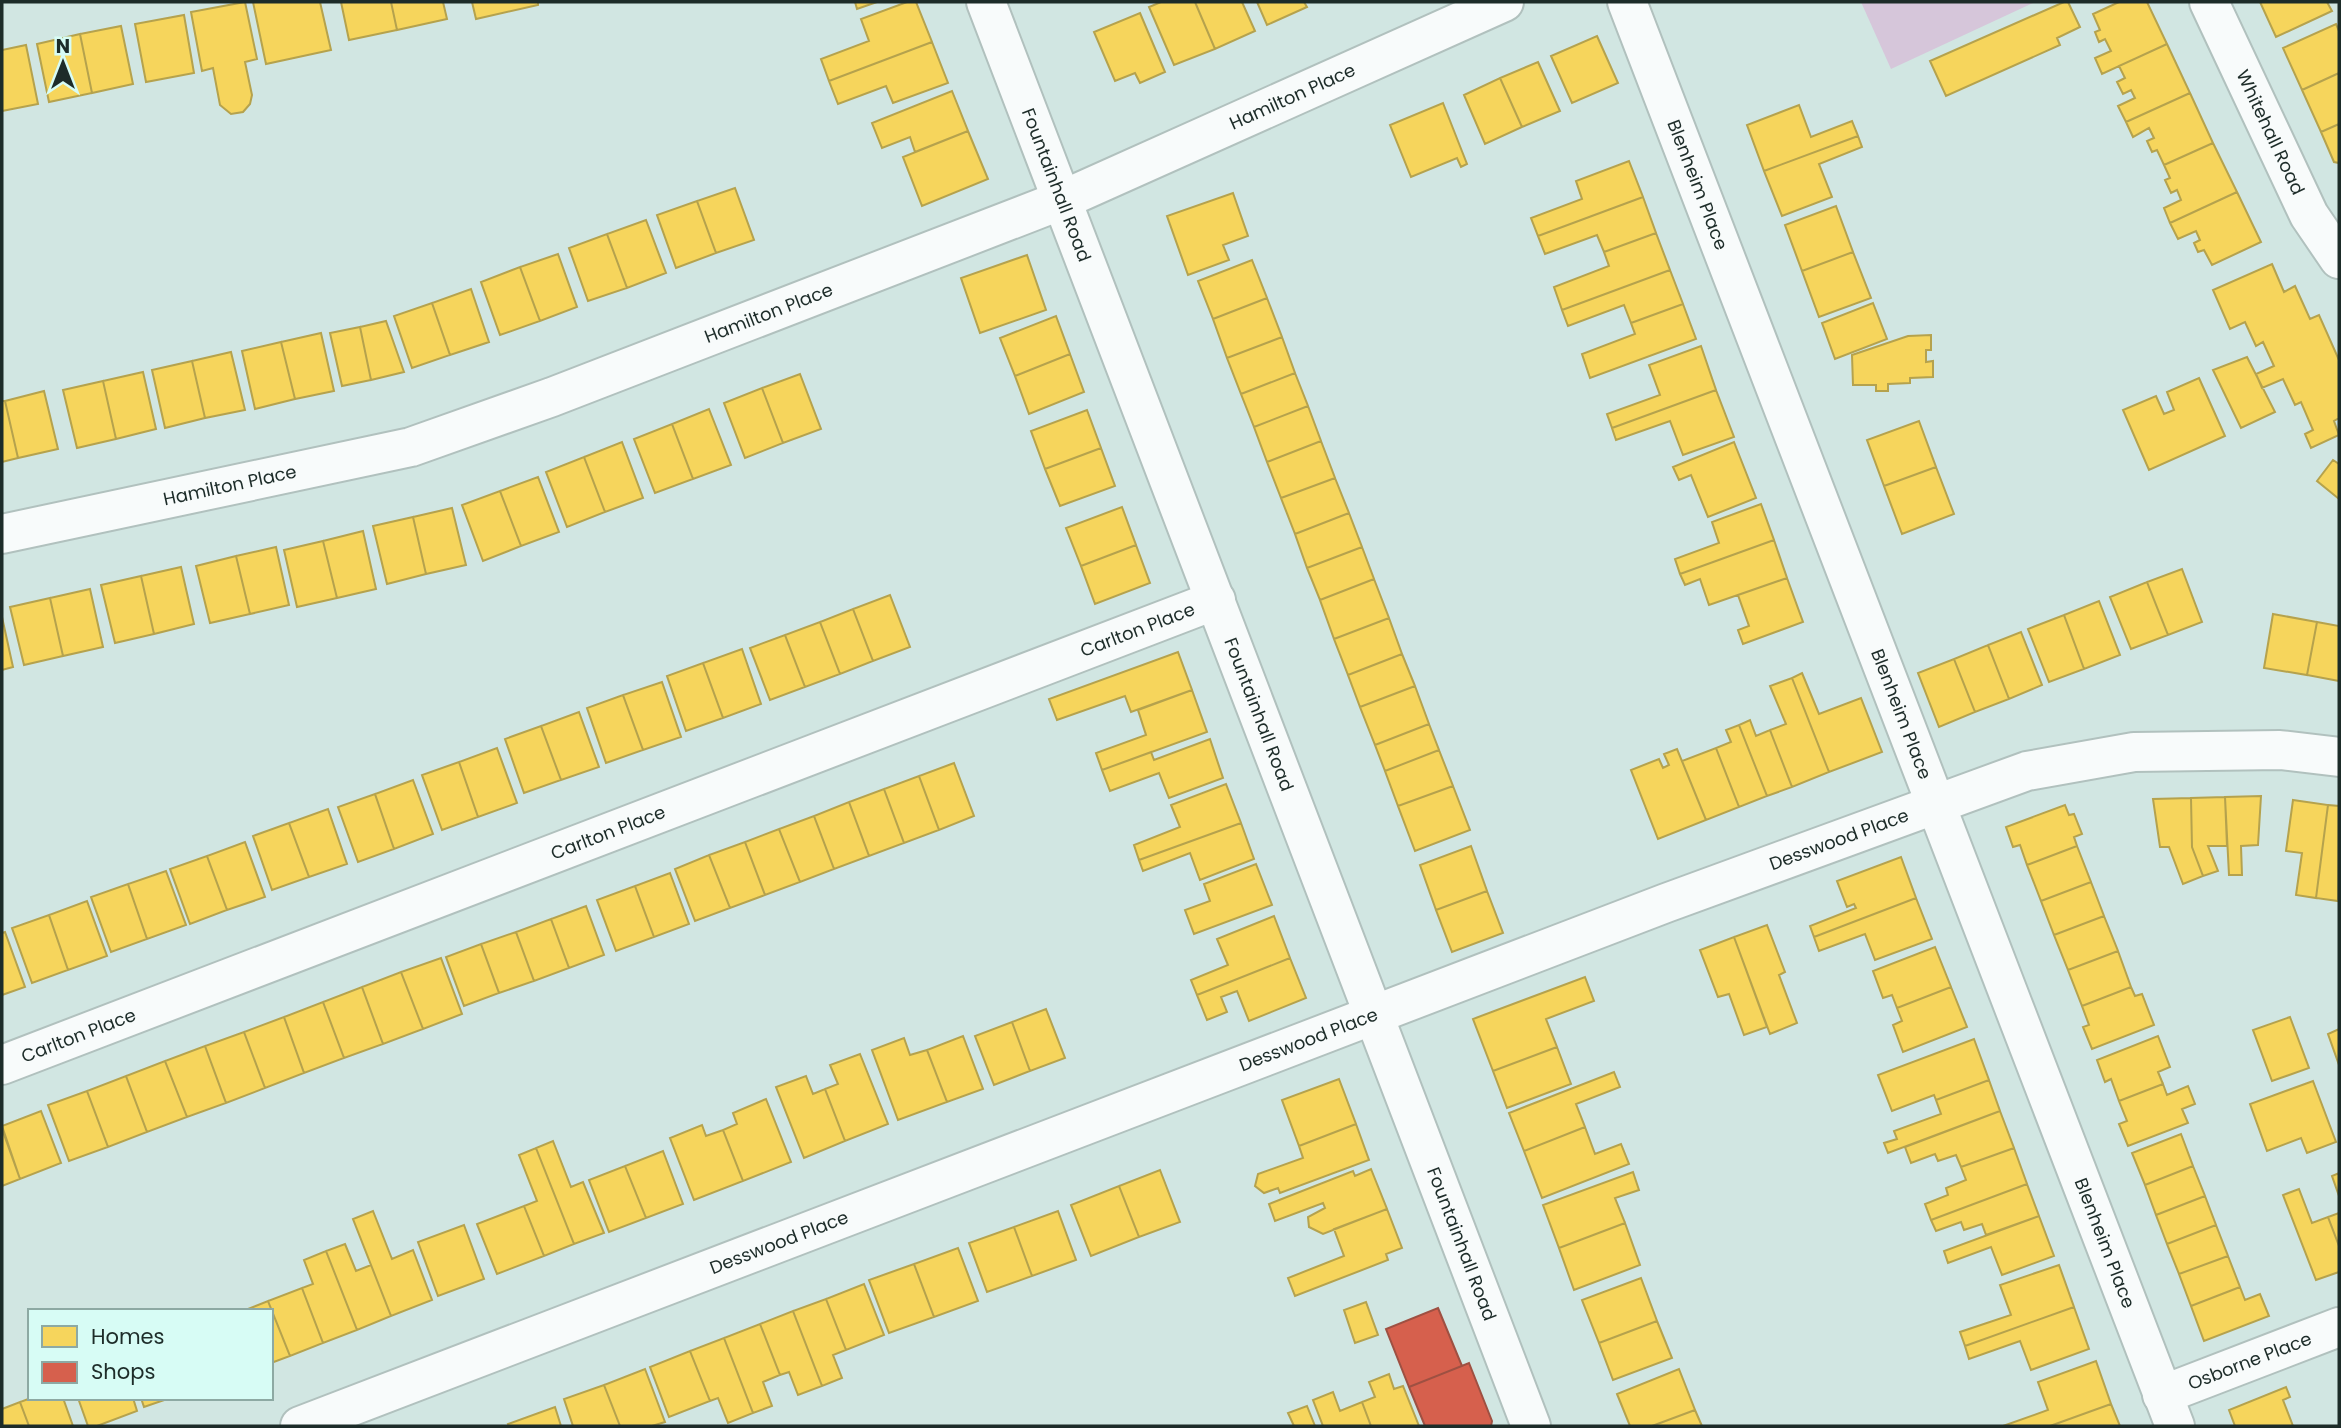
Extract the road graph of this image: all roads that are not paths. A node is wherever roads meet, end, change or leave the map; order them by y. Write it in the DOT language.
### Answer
graph roads {
  1 [pos="986,2"];
  2 [pos="1504,2"];
  3 [pos="1626,2"];
  4 [pos="2209,2"];
  5 [pos="1062,200"];
  6 [pos="2339,259"];
  7 [pos="2,534"];
  8 [pos="1216,600"];
  9 [pos="2339,757"];
  10 [pos="1936,805"];
  11 [pos="1376,1016"];
  12 [pos="2,1065"];
  13 [pos="2339,1327"];
  14 [pos="2169,1411"];
  15 [pos="300,1426"];
  16 [pos="1531,1426"];
  1 -- 5 [label="street, Fountainhall Road"];
  2 -- 5 [label="street, Hamilton Place"];
  3 -- 10 [label="street, Blenheim Place"];
  4 -- 6 [label="street, Whitehall Road"];
  5 -- 7 [label="street, Hamilton Place"];
  5 -- 8 [label="street, Fountainhall Road"];
  8 -- 11 [label="street, Fountainhall Road"];
  8 -- 12 [label="street, Carlton Place"];
  9 -- 10 [label="street, Desswood Place"];
  10 -- 11 [label="street, Desswood Place"];
  10 -- 14 [label="street, Blenheim Place"];
  11 -- 15 [label="street, Desswood Place"];
  11 -- 16 [label="street, Fountainhall Road"];
  13 -- 14 [label="street, Osborne Place"];
}
